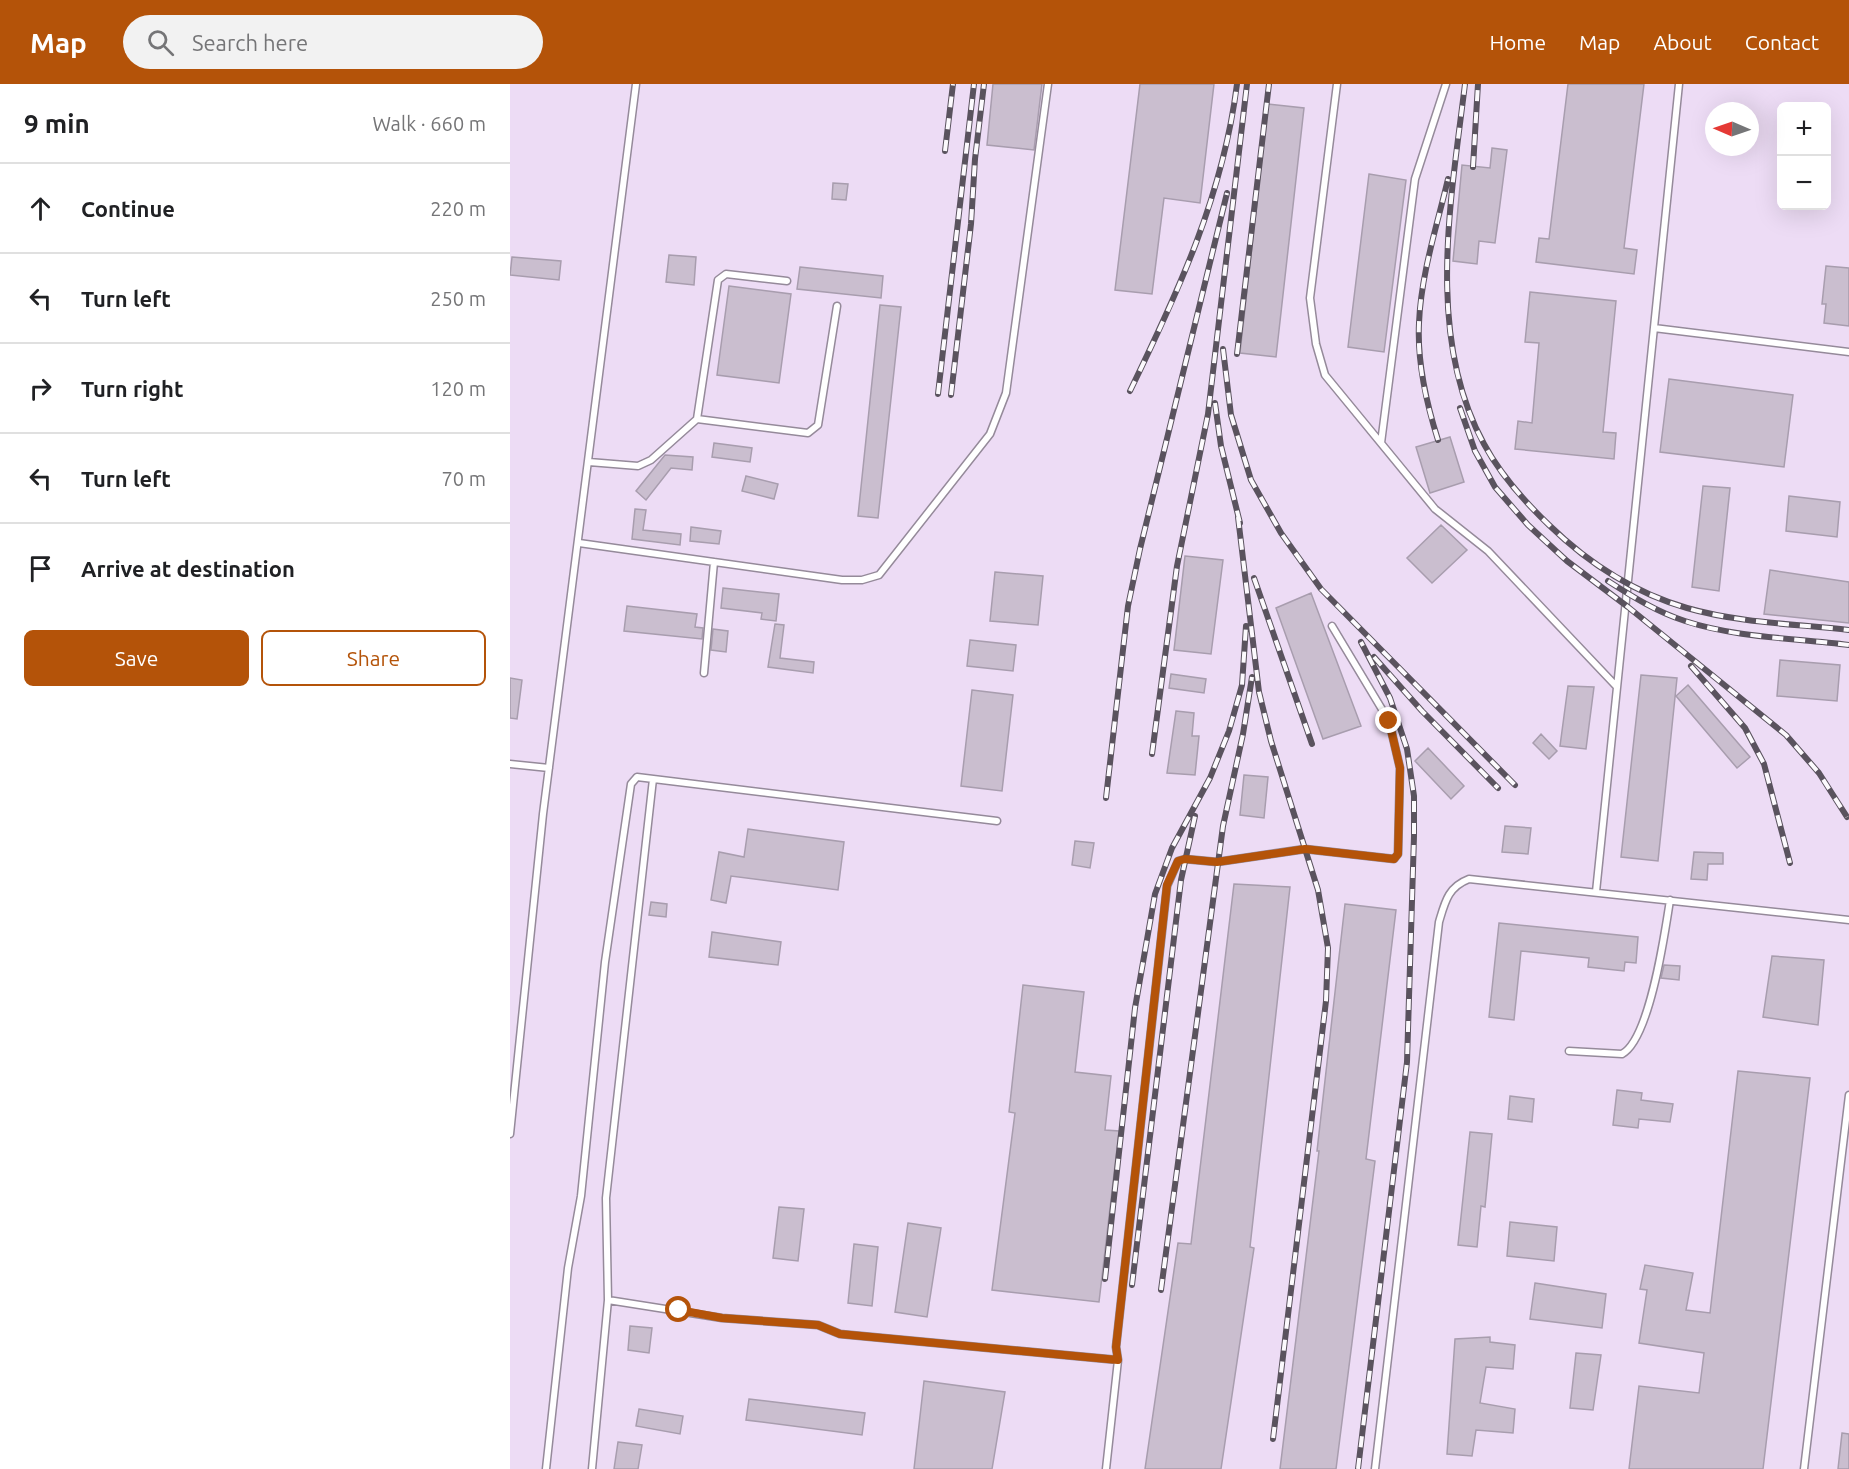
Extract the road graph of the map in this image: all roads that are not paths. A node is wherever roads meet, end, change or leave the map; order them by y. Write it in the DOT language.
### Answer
graph roads {
  1 [pos="636,84"];
  2 [pos="1048,84"];
  3 [pos="1337,84"];
  4 [pos="1446,84"];
  5 [pos="1679,84"];
  6 [pos="787,281"];
  7 [pos="837,306"];
  8 [pos="1654,328"];
  9 [pos="1849,352"];
  10 [pos="697,419"];
  11 [pos="1381,443"];
  12 [pos="590,462"];
  13 [pos="579,543"];
  14 [pos="714,562"];
  15 [pos="1332,626"];
  16 [pos="704,673"];
  17 [pos="1617,687"];
  18 [pos="510,764"];
  19 [pos="549,768"];
  20 [pos="653,779"];
  21 [pos="997,821"];
  22 [pos="1596,892"];
  23 [pos="1670,900"];
  24 [pos="1849,920"];
  25 [pos="1569,1051"];
  26 [pos="1849,1095"];
  27 [pos="510,1134"];
  28 [pos="608,1300"];
  29 [pos="1118,1360"];
  30 [pos="546,1469"];
  31 [pos="592,1469"];
  32 [pos="1106,1469"];
  33 [pos="1375,1469"];
  34 [pos="1804,1469"];
  1 -- 12 [label="lane"];
  2 -- 14 [label="lane"];
  3 -- 11 [label="lane"];
  4 -- 11 [label="lane"];
  5 -- 8 [label="lane"];
  6 -- 10 [label="lane"];
  7 -- 10 [label="lane"];
  8 -- 9 [label="lane"];
  8 -- 17 [label="lane"];
  10 -- 12 [label="lane"];
  11 -- 17 [label="lane"];
  12 -- 13 [label="lane"];
  13 -- 14 [label="lane"];
  13 -- 19 [label="lane"];
  14 -- 16 [label="lane"];
  15 -- 29 [label="lane"];
  17 -- 22 [label="lane"];
  18 -- 19 [label="lane"];
  19 -- 27 [label="lane"];
  20 -- 21 [label="lane"];
  20 -- 28 [label="lane"];
  20 -- 30 [label="lane"];
  22 -- 23 [label="lane"];
  22 -- 33 [label="lane"];
  23 -- 24 [label="lane"];
  23 -- 25 [label="lane"];
  26 -- 34 [label="lane"];
  28 -- 29 [label="lane"];
  28 -- 31 [label="lane"];
  29 -- 32 [label="lane"];
}
